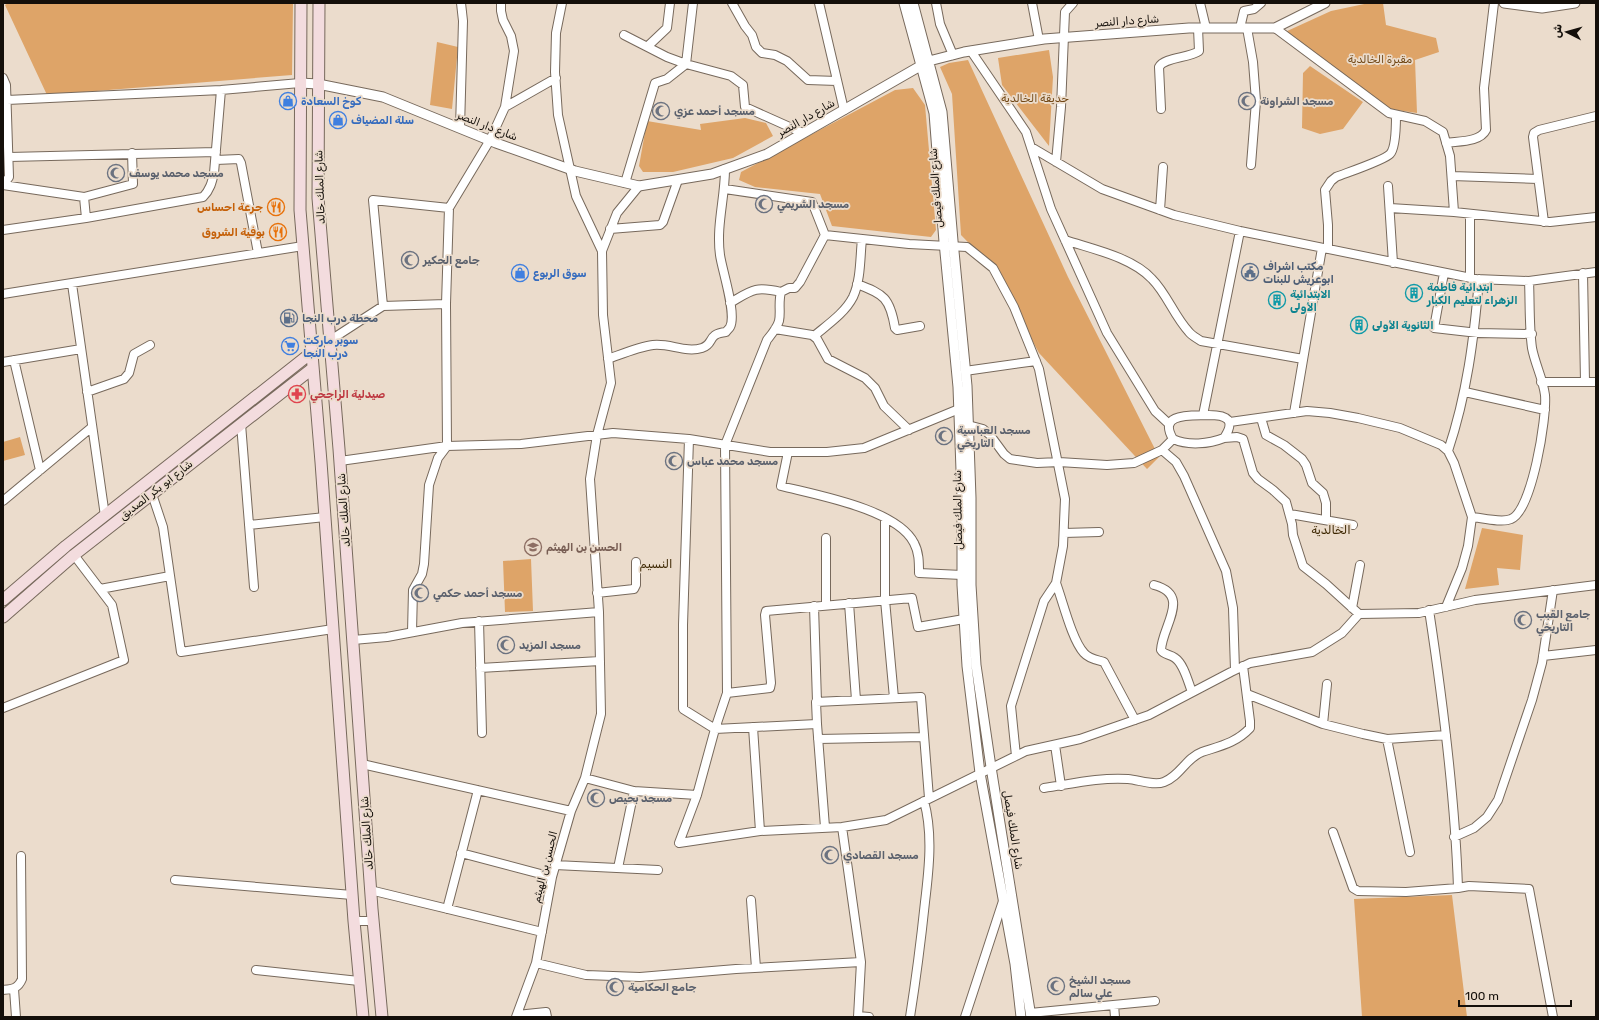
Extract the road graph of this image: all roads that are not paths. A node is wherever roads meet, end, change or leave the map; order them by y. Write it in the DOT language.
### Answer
graph roads {
  1 [pos="301,3"];
  2 [pos="319,3"];
  3 [pos="460,3"];
  4 [pos="501,3"];
  5 [pos="562,3"];
  6 [pos="670,3"];
  7 [pos="693,3"];
  8 [pos="732,3"];
  9 [pos="819,3"];
  10 [pos="904,3"];
  11 [pos="913,3"];
  12 [pos="936,3"];
  13 [pos="1032,3"];
  14 [pos="1073,3"];
  15 [pos="1200,3"];
  16 [pos="1261,3"];
  17 [pos="1325,3"];
  18 [pos="1494,3"];
  19 [pos="1504,3"];
  20 [pos="1576,3"];
  21 [pos="1202,28"];
  22 [pos="1244,28"];
  23 [pos="1275,28"];
  24 [pos="624,35"];
  25 [pos="1065,38"];
  26 [pos="1039,40"];
  27 [pos="648,46"];
  28 [pos="971,51"];
  29 [pos="953,55"];
  30 [pos="926,63"];
  31 [pos="686,64"];
  32 [pos="3,78"];
  33 [pos="556,78"];
  34 [pos="837,81"];
  35 [pos="300,83"];
  36 [pos="318,84"];
  37 [pos="221,90"];
  38 [pos="5,104"];
  39 [pos="505,108"];
  40 [pos="1161,109"];
  41 [pos="844,110"];
  42 [pos="1396,115"];
  43 [pos="1596,116"];
  44 [pos="460,128"];
  45 [pos="803,133"];
  46 [pos="6,139"];
  47 [pos="490,140"];
  48 [pos="1446,143"];
  49 [pos="1031,147"];
  50 [pos="132,154"];
  51 [pos="216,156"];
  52 [pos="9,157"];
  53 [pos="1056,162"];
  54 [pos="1251,165"];
  55 [pos="1163,167"];
  56 [pos="570,169"];
  57 [pos="725,169"];
  58 [pos="1452,176"];
  59 [pos="1538,178"];
  60 [pos="678,180"];
  61 [pos="624,183"];
  62 [pos="3,185"];
  63 [pos="639,186"];
  64 [pos="1388,186"];
  65 [pos="725,189"];
  66 [pos="84,197"];
  67 [pos="449,208"];
  68 [pos="1390,208"];
  69 [pos="1160,210"];
  70 [pos="1454,212"];
  71 [pos="1470,214"];
  72 [pos="1596,217"];
  73 [pos="86,218"];
  74 [pos="1544,222"];
  75 [pos="610,229"];
  76 [pos="3,230"];
  77 [pos="1240,231"];
  78 [pos="825,235"];
  79 [pos="862,239"];
  80 [pos="1065,240"];
  81 [pos="303,246"];
  82 [pos="949,246"];
  83 [pos="1325,248"];
  84 [pos="602,251"];
  85 [pos="258,253"];
  86 [pos="1393,263"];
  87 [pos="1596,272"];
  88 [pos="1444,273"];
  89 [pos="1583,273"];
  90 [pos="1470,278"];
  91 [pos="1479,279"];
  92 [pos="1529,281"];
  93 [pos="72,284"];
  94 [pos="857,284"];
  95 [pos="780,292"];
  96 [pos="3,294"];
  97 [pos="730,303"];
  98 [pos="446,304"];
  99 [pos="383,306"];
  100 [pos="920,326"];
  101 [pos="775,329"];
  102 [pos="1475,332"];
  103 [pos="1532,334"];
  104 [pos="814,336"];
  105 [pos="329,341"];
  106 [pos="150,345"];
  107 [pos="1217,345"];
  108 [pos="81,349"];
  109 [pos="311,354"];
  110 [pos="1303,358"];
  111 [pos="608,359"];
  112 [pos="14,360"];
  113 [pos="1036,361"];
  114 [pos="3,362"];
  115 [pos="313,368"];
  116 [pos="966,371"];
  117 [pos="1541,382"];
  118 [pos="1585,382"];
  119 [pos="1596,382"];
  120 [pos="87,392"];
  121 [pos="1465,392"];
  122 [pos="959,409"];
  123 [pos="1545,410"];
  124 [pos="1294,413"];
  125 [pos="1203,415"];
  126 [pos="1261,418"];
  127 [pos="1230,422"];
  128 [pos="241,424"];
  129 [pos="1168,424"];
  130 [pos="968,425"];
  131 [pos="92,427"];
  132 [pos="909,430"];
  133 [pos="597,435"];
  134 [pos="1224,438"];
  135 [pos="689,439"];
  136 [pos="1172,439"];
  137 [pos="725,445"];
  138 [pos="447,446"];
  139 [pos="1162,450"];
  140 [pos="1448,451"];
  141 [pos="788,452"];
  142 [pos="340,461"];
  143 [pos="1058,462"];
  144 [pos="40,470"];
  145 [pos="152,494"];
  146 [pos="3,501"];
  147 [pos="1290,514"];
  148 [pos="105,516"];
  149 [pos="325,517"];
  150 [pos="1472,517"];
  151 [pos="885,518"];
  152 [pos="1326,520"];
  153 [pos="249,525"];
  154 [pos="1353,525"];
  155 [pos="1099,532"];
  156 [pos="1064,533"];
  157 [pos="826,538"];
  158 [pos="74,555"];
  159 [pos="636,562"];
  160 [pos="1360,565"];
  161 [pos="962,575"];
  162 [pos="170,576"];
  163 [pos="1056,584"];
  164 [pos="1154,585"];
  165 [pos="1596,585"];
  166 [pos="254,587"];
  167 [pos="100,589"];
  168 [pos="1553,590"];
  169 [pos="597,593"];
  170 [pos="3,600"];
  171 [pos="885,600"];
  172 [pos="849,603"];
  173 [pos="826,605"];
  174 [pos="814,606"];
  175 [pos="1446,606"];
  176 [pos="1352,608"];
  177 [pos="1429,610"];
  178 [pos="599,612"];
  179 [pos="1359,614"];
  180 [pos="3,616"];
  181 [pos="964,619"];
  182 [pos="479,622"];
  183 [pos="333,629"];
  184 [pos="412,632"];
  185 [pos="353,640"];
  186 [pos="1596,650"];
  187 [pos="1543,656"];
  188 [pos="600,661"];
  189 [pos="1243,666"];
  190 [pos="480,668"];
  191 [pos="1235,670"];
  192 [pos="1327,684"];
  193 [pos="1192,692"];
  194 [pos="727,693"];
  195 [pos="1247,694"];
  196 [pos="894,698"];
  197 [pos="856,700"];
  198 [pos="817,702"];
  199 [pos="3,708"];
  200 [pos="1135,720"];
  201 [pos="816,724"];
  202 [pos="1323,724"];
  203 [pos="753,727"];
  204 [pos="715,729"];
  205 [pos="482,733"];
  206 [pos="1446,735"];
  207 [pos="924,737"];
  208 [pos="1387,738"];
  209 [pos="818,739"];
  210 [pos="1055,745"];
  211 [pos="1016,756"];
  212 [pos="362,764"];
  213 [pos="991,767"];
  214 [pos="980,773"];
  215 [pos="585,778"];
  216 [pos="1061,786"];
  217 [pos="1044,788"];
  218 [pos="478,790"];
  219 [pos="634,791"];
  220 [pos="697,795"];
  221 [pos="926,800"];
  222 [pos="572,811"];
  223 [pos="842,826"];
  224 [pos="825,828"];
  225 [pos="760,831"];
  226 [pos="1333,832"];
  227 [pos="1454,837"];
  228 [pos="1410,852"];
  229 [pos="461,853"];
  230 [pos="21,856"];
  231 [pos="555,865"];
  232 [pos="618,868"];
  233 [pos="658,870"];
  234 [pos="552,877"];
  235 [pos="175,880"];
  236 [pos="1458,888"];
  237 [pos="370,890"];
  238 [pos="352,895"];
  239 [pos="751,900"];
  240 [pos="1003,901"];
  241 [pos="447,909"];
  242 [pos="373,920"];
  243 [pos="354,921"];
  244 [pos="542,932"];
  245 [pos="861,962"];
  246 [pos="536,963"];
  247 [pos="756,968"];
  248 [pos="256,970"];
  249 [pos="359,982"];
  250 [pos="14,988"];
  251 [pos="3,990"];
  252 [pos="1155,1001"];
  253 [pos="1114,1005"];
  254 [pos="1078,1013"];
  255 [pos="1031,1015"];
  256 [pos="516,1016"];
  257 [pos="858,1016"];
  258 [pos="16,1017"];
  259 [pos="363,1017"];
  260 [pos="382,1017"];
  261 [pos="547,1017"];
  262 [pos="869,1017"];
  263 [pos="910,1017"];
  264 [pos="965,1017"];
  265 [pos="1021,1017"];
  266 [pos="1115,1017"];
  267 [pos="1553,1017"];
  1 -- 35 [label="main road, شارع الملك خالد"];
  2 -- 36 [label="main road, شارع الملك خالد"];
  3 -- 44 [label="street"];
  4 -- 39 [label="street"];
  5 -- 33 [label="street"];
  6 -- 27 [label="street"];
  7 -- 31 [label="street"];
  8 -- 34 [label="street"];
  9 -- 34 [label="street"];
  10 -- 30 [label="street"];
  11 -- 30 [label="street, شارع الملك فيصل"];
  12 -- 29 [label="street"];
  13 -- 26 [label="street"];
  14 -- 25 [label="street"];
  15 -- 21 [label="street"];
  16 -- 22 [label="street"];
  17 -- 23 [label="street, شارع دار النصر"];
  18 -- 48 [label="street"];
  19 -- 20 [label="street"];
  21 -- 22 [label="street, شارع دار النصر"];
  21 -- 25 [label="street, شارع دار النصر"];
  21 -- 40 [label="street"];
  22 -- 23 [label="street, شارع دار النصر"];
  22 -- 54 [label="street"];
  23 -- 42 [label="street"];
  24 -- 27 [label="street"];
  25 -- 26 [label="street, شارع دار النصر"];
  25 -- 53 [label="street"];
  26 -- 28 [label="street, شارع دار النصر"];
  27 -- 31 [label="street"];
  28 -- 29 [label="street, شارع دار النصر"];
  28 -- 49 [label="street"];
  29 -- 30 [label="street, شارع دار النصر"];
  30 -- 41 [label="street, شارع دار النصر"];
  30 -- 82 [label="street, شارع الملك فيصل"];
  31 -- 45 [label="street"];
  31 -- 61 [label="street"];
  32 -- 38 [label="street"];
  33 -- 39 [label="street"];
  33 -- 56 [label="street"];
  34 -- 41 [label="street"];
  35 -- 36 [label="street, شارع دار النصر"];
  35 -- 37 [label="street"];
  35 -- 81 [label="main road, شارع الملك خالد"];
  36 -- 44 [label="street, شارع دار النصر"];
  36 -- 105 [label="main road, شارع الملك خالد"];
  37 -- 38 [label="street"];
  37 -- 51 [label="street"];
  38 -- 46 [label="street"];
  39 -- 47 [label="street"];
  41 -- 45 [label="street, شارع دار النصر"];
  42 -- 48 [label="street"];
  42 -- 83 [label="street"];
  43 -- 59 [label="street"];
  44 -- 47 [label="street, شارع دار النصر"];
  45 -- 57 [label="street, شارع دار النصر"];
  46 -- 52 [label="street"];
  47 -- 56 [label="street, شارع دار النصر"];
  47 -- 67 [label="street"];
  48 -- 58 [label="street"];
  49 -- 53 [label="street"];
  49 -- 80 [label="street"];
  50 -- 51 [label="street"];
  50 -- 52 [label="street"];
  50 -- 66 [label="street"];
  51 -- 73 [label="street"];
  51 -- 85 [label="street"];
  52 -- 62 [label="street"];
  53 -- 69 [label="street"];
  55 -- 69 [label="street"];
  56 -- 61 [label="street, شارع دار النصر"];
  56 -- 84 [label="street"];
  57 -- 60 [label="street, شارع دار النصر"];
  57 -- 65 [label="street"];
  58 -- 59 [label="street"];
  58 -- 70 [label="street"];
  59 -- 74 [label="street"];
  60 -- 63 [label="street, شارع دار النصر"];
  60 -- 75 [label="street"];
  61 -- 63 [label="street, شارع دار النصر"];
  62 -- 66 [label="street"];
  63 -- 75 [label="street, الحسن بن الهيثم"];
  64 -- 68 [label="street"];
  65 -- 78 [label="street"];
  65 -- 97 [label="street"];
  66 -- 73 [label="street"];
  67 -- 98 [label="street"];
  67 -- 99 [label="street"];
  68 -- 70 [label="street"];
  68 -- 86 [label="street"];
  69 -- 77 [label="street"];
  70 -- 71 [label="street"];
  71 -- 74 [label="street"];
  71 -- 90 [label="street"];
  72 -- 74 [label="street"];
  73 -- 76 [label="street"];
  75 -- 84 [label="street, الحسن بن الهيثم"];
  77 -- 83 [label="street"];
  77 -- 107 [label="street"];
  78 -- 79 [label="street"];
  78 -- 95 [label="street"];
  79 -- 82 [label="street"];
  79 -- 94 [label="street"];
  80 -- 107 [label="street"];
  80 -- 129 [label="street"];
  81 -- 85 [label="street"];
  81 -- 109 [label="main road, شارع الملك خالد"];
  82 -- 113 [label="street"];
  82 -- 116 [label="street, شارع الملك فيصل"];
  82 -- 122 [label="street, شارع الملك فيصل"];
  83 -- 86 [label="street"];
  83 -- 110 [label="street"];
  84 -- 111 [label="street, الحسن بن الهيثم"];
  85 -- 93 [label="street"];
  86 -- 88 [label="street"];
  87 -- 89 [label="street"];
  88 -- 90 [label="street"];
  88 -- 102 [label="street"];
  89 -- 92 [label="street"];
  89 -- 118 [label="street"];
  90 -- 91 [label="street"];
  91 -- 92 [label="street"];
  91 -- 102 [label="street"];
  92 -- 103 [label="street"];
  93 -- 96 [label="street"];
  93 -- 108 [label="street"];
  94 -- 100 [label="street"];
  94 -- 104 [label="street"];
  95 -- 97 [label="street"];
  95 -- 101 [label="street"];
  97 -- 111 [label="street"];
  98 -- 99 [label="street"];
  98 -- 138 [label="street"];
  99 -- 105 [label="street"];
  101 -- 104 [label="street"];
  101 -- 137 [label="street"];
  102 -- 103 [label="street"];
  102 -- 121 [label="street"];
  103 -- 117 [label="street"];
  104 -- 132 [label="street"];
  105 -- 142 [label="main road, شارع الملك خالد"];
  106 -- 120 [label="street"];
  107 -- 110 [label="street"];
  107 -- 125 [label="street"];
  108 -- 112 [label="street"];
  108 -- 120 [label="street"];
  109 -- 115 [label="main road, شارع الملك خالد"];
  109 -- 148 [label="main road, شارع ابو بكر الصديق"];
  110 -- 124 [label="street"];
  111 -- 133 [label="street, الحسن بن الهيثم"];
  112 -- 114 [label="street"];
  112 -- 144 [label="street"];
  113 -- 116 [label="street"];
  113 -- 143 [label="street"];
  115 -- 128 [label="main road, شارع ابو بكر الصديق"];
  115 -- 149 [label="main road, شارع الملك خالد"];
  116 -- 130 [label="street, شارع الملك فيصل"];
  117 -- 118 [label="street"];
  117 -- 123 [label="street"];
  118 -- 119 [label="street"];
  120 -- 131 [label="street"];
  121 -- 123 [label="street"];
  121 -- 140 [label="street"];
  122 -- 132 [label="street"];
  122 -- 161 [label="street, شارع الملك فيصل"];
  123 -- 150 [label="street"];
  124 -- 126 [label="street"];
  124 -- 140 [label="street"];
  125 -- 127 [label="street"];
  125 -- 129 [label="street"];
  126 -- 127 [label="street"];
  126 -- 152 [label="street"];
  127 -- 134 [label="street"];
  128 -- 145 [label="main road, شارع ابو بكر الصديق"];
  128 -- 153 [label="street"];
  129 -- 136 [label="street"];
  130 -- 143 [label="street"];
  130 -- 213 [label="street, شارع الملك فيصل"];
  131 -- 144 [label="street"];
  131 -- 148 [label="street"];
  132 -- 141 [label="street"];
  133 -- 135 [label="street"];
  133 -- 138 [label="street"];
  133 -- 169 [label="street, الحسن بن الهيثم"];
  134 -- 136 [label="street"];
  134 -- 147 [label="street"];
  135 -- 137 [label="street"];
  135 -- 204 [label="street"];
  136 -- 139 [label="street"];
  137 -- 141 [label="street"];
  137 -- 194 [label="street"];
  138 -- 142 [label="street"];
  138 -- 184 [label="street"];
  139 -- 143 [label="street"];
  139 -- 191 [label="street"];
  140 -- 150 [label="street"];
  141 -- 151 [label="street"];
  142 -- 185 [label="main road, شارع الملك خالد"];
  143 -- 156 [label="street"];
  144 -- 146 [label="street"];
  145 -- 158 [label="main road, شارع ابو بكر الصديق"];
  145 -- 162 [label="street"];
  147 -- 152 [label="street"];
  147 -- 176 [label="street"];
  148 -- 170 [label="main road, شارع ابو بكر الصديق"];
  149 -- 153 [label="street"];
  149 -- 183 [label="main road, شارع الملك خالد"];
  150 -- 175 [label="street"];
  151 -- 161 [label="street"];
  151 -- 171 [label="street"];
  152 -- 154 [label="street"];
  153 -- 166 [label="street"];
  155 -- 156 [label="street"];
  156 -- 163 [label="street"];
  157 -- 173 [label="street"];
  158 -- 167 [label="street"];
  158 -- 180 [label="main road, شارع ابو بكر الصديق"];
  159 -- 169 [label="street"];
  160 -- 176 [label="street"];
  161 -- 181 [label="street, شارع الملك فيصل"];
  162 -- 167 [label="street"];
  162 -- 183 [label="street"];
  163 -- 200 [label="street"];
  163 -- 211 [label="street"];
  164 -- 193 [label="street"];
  165 -- 168 [label="street"];
  167 -- 199 [label="street"];
  168 -- 175 [label="street"];
  168 -- 187 [label="street"];
  169 -- 178 [label="street, الحسن بن الهيثم"];
  171 -- 172 [label="street"];
  171 -- 181 [label="street"];
  171 -- 196 [label="street"];
  172 -- 173 [label="street"];
  172 -- 197 [label="street"];
  173 -- 174 [label="street"];
  174 -- 194 [label="street"];
  174 -- 198 [label="street"];
  175 -- 177 [label="street"];
  176 -- 179 [label="street"];
  177 -- 179 [label="street"];
  177 -- 206 [label="street"];
  178 -- 182 [label="street"];
  178 -- 188 [label="street, الحسن بن الهيثم"];
  179 -- 189 [label="street"];
  181 -- 214 [label="street, شارع الملك فيصل"];
  182 -- 184 [label="street"];
  182 -- 190 [label="street"];
  183 -- 238 [label="main road, شارع الملك خالد"];
  184 -- 185 [label="street"];
  185 -- 212 [label="main road, شارع الملك خالد"];
  186 -- 187 [label="street"];
  187 -- 227 [label="street"];
  188 -- 190 [label="street"];
  188 -- 215 [label="street, الحسن بن الهيثم"];
  189 -- 191 [label="street"];
  189 -- 195 [label="street"];
  190 -- 205 [label="street"];
  191 -- 193 [label="street"];
  192 -- 202 [label="street"];
  193 -- 200 [label="street"];
  194 -- 204 [label="street"];
  195 -- 202 [label="street"];
  195 -- 216 [label="street"];
  196 -- 197 [label="street"];
  196 -- 207 [label="street"];
  197 -- 198 [label="street"];
  198 -- 201 [label="street"];
  200 -- 210 [label="street"];
  201 -- 203 [label="street"];
  201 -- 209 [label="street"];
  202 -- 208 [label="street"];
  203 -- 204 [label="street"];
  203 -- 225 [label="street"];
  204 -- 220 [label="street"];
  206 -- 208 [label="street"];
  206 -- 227 [label="street"];
  207 -- 209 [label="street"];
  207 -- 221 [label="street"];
  208 -- 228 [label="street"];
  209 -- 224 [label="street"];
  210 -- 211 [label="street"];
  210 -- 216 [label="street"];
  211 -- 213 [label="street"];
  212 -- 218 [label="street"];
  212 -- 237 [label="main road, شارع الملك خالد"];
  213 -- 214 [label="street"];
  213 -- 255 [label="street, شارع الملك فيصل"];
  214 -- 221 [label="street"];
  214 -- 240 [label="street, شارع الملك فيصل"];
  215 -- 219 [label="street"];
  215 -- 222 [label="street, الحسن بن الهيثم"];
  216 -- 217 [label="street"];
  218 -- 222 [label="street"];
  218 -- 229 [label="street"];
  219 -- 220 [label="street"];
  219 -- 232 [label="street"];
  220 -- 225 [label="street"];
  221 -- 223 [label="street"];
  221 -- 263 [label="street"];
  222 -- 231 [label="street, الحسن بن الهيثم"];
  223 -- 224 [label="street"];
  223 -- 245 [label="street"];
  224 -- 225 [label="street"];
  226 -- 236 [label="street"];
  227 -- 236 [label="street"];
  229 -- 234 [label="street"];
  229 -- 241 [label="street"];
  230 -- 250 [label="street"];
  231 -- 232 [label="street"];
  231 -- 234 [label="street, الحسن بن الهيثم"];
  232 -- 233 [label="street"];
  234 -- 244 [label="street, الحسن بن الهيثم"];
  235 -- 238 [label="street"];
  236 -- 267 [label="street"];
  237 -- 241 [label="street"];
  237 -- 242 [label="main road, شارع الملك خالد"];
  238 -- 243 [label="main road, شارع الملك خالد"];
  239 -- 247 [label="street"];
  240 -- 264 [label="street"];
  240 -- 265 [label="street, شارع الملك فيصل"];
  241 -- 244 [label="street"];
  242 -- 243 [label="street"];
  242 -- 260 [label="main road, شارع الملك خالد"];
  243 -- 249 [label="main road, شارع الملك خالد"];
  244 -- 246 [label="street, الحسن بن الهيثم"];
  245 -- 247 [label="street"];
  245 -- 257 [label="street"];
  246 -- 247 [label="street"];
  246 -- 256 [label="street, الحسن بن الهيثم"];
  248 -- 249 [label="street"];
  249 -- 259 [label="main road, شارع الملك خالد"];
  250 -- 251 [label="street"];
  250 -- 258 [label="street"];
  252 -- 253 [label="street"];
  253 -- 254 [label="street"];
  253 -- 266 [label="street"];
  254 -- 255 [label="street"];
  256 -- 261 [label="street"];
  257 -- 262 [label="street"];
}
